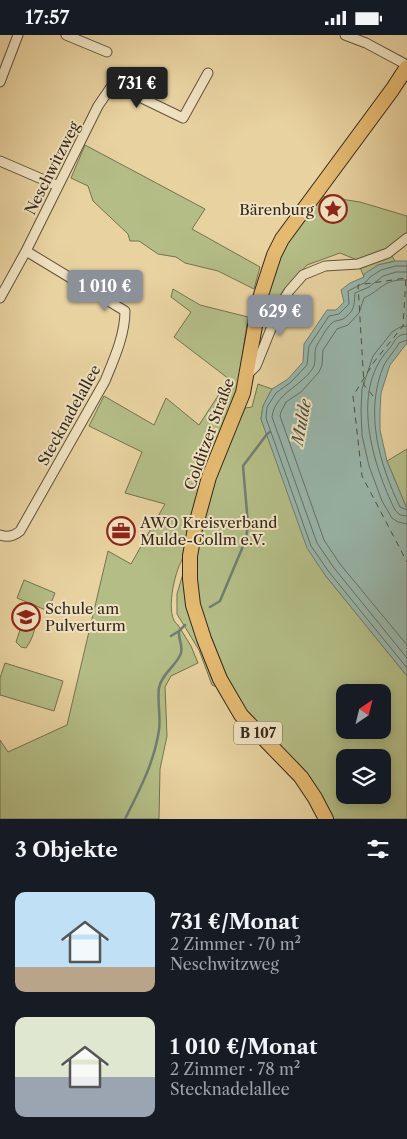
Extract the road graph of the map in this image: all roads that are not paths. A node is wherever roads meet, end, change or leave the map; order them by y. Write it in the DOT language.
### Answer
graph roads {
  1 [pos="18,35"];
  2 [pos="66,35"];
  3 [pos="345,35"];
  4 [pos="107,53"];
  5 [pos="407,66"];
  6 [pos="208,73"];
  7 [pos="0,81"];
  8 [pos="0,161"];
  9 [pos="58,185"];
  10 [pos="407,239"];
  11 [pos="26,251"];
  12 [pos="0,298"];
  13 [pos="247,375"];
  14 [pos="0,535"];
  15 [pos="326,819"];
  1 -- 7 [label="street"];
  2 -- 4 [label="street"];
  3 -- 5 [label="street"];
  5 -- 13 [label="main road, Colditzer Straße / B 107"];
  6 -- 9 [label="street, Neschwitzweg"];
  8 -- 9 [label="street"];
  9 -- 11 [label="street, Neschwitzweg"];
  10 -- 13 [label="street"];
  11 -- 12 [label="street, Neschwitzweg"];
  11 -- 14 [label="street, Stecknadelallee"];
  13 -- 15 [label="main road, Colditzer Straße / B 107"];
}
